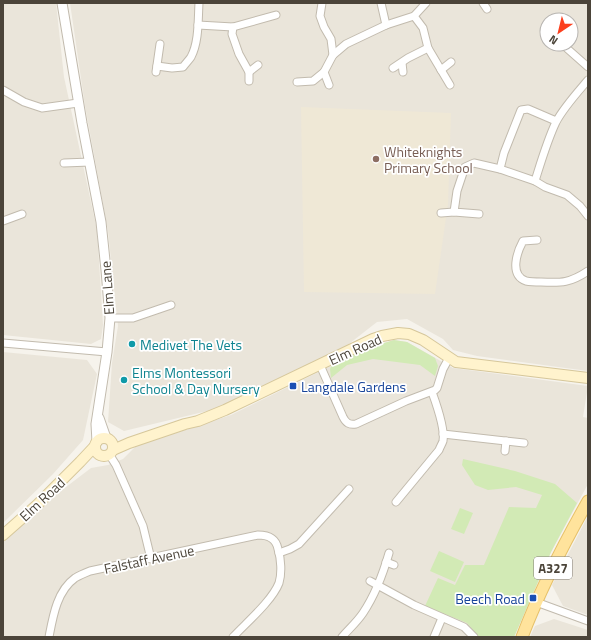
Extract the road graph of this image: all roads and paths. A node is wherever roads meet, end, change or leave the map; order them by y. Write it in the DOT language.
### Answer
graph roads {
  1 [pos="62,3"];
  2 [pos="198,3"];
  3 [pos="322,3"];
  4 [pos="381,3"];
  5 [pos="426,3"];
  6 [pos="276,16"];
  7 [pos="414,16"];
  8 [pos="198,25"];
  9 [pos="386,26"];
  10 [pos="233,27"];
  11 [pos="160,44"];
  12 [pos="428,48"];
  13 [pos="571,52"];
  14 [pos="333,56"];
  15 [pos="451,62"];
  16 [pos="402,63"];
  17 [pos="258,65"];
  18 [pos="588,67"];
  19 [pos="393,68"];
  20 [pos="441,70"];
  21 [pos="249,72"];
  22 [pos="324,72"];
  23 [pos="403,72"];
  24 [pos="588,80"];
  25 [pos="249,81"];
  26 [pos="297,82"];
  27 [pos="329,85"];
  28 [pos="450,85"];
  29 [pos="3,90"];
  30 [pos="78,103"];
  31 [pos="556,121"];
  32 [pos="90,162"];
  33 [pos="64,163"];
  34 [pos="500,169"];
  35 [pos="535,181"];
  36 [pos="454,212"];
  37 [pos="441,213"];
  38 [pos="22,214"];
  39 [pos="479,214"];
  40 [pos="588,216"];
  41 [pos="3,221"];
  42 [pos="536,240"];
  43 [pos="588,271"];
  44 [pos="171,305"];
  45 [pos="110,318"];
  46 [pos="3,343"];
  47 [pos="107,352"];
  48 [pos="449,358"];
  49 [pos="320,365"];
  50 [pos="588,378"];
  51 [pos="432,392"];
  52 [pos="443,434"];
  53 [pos="506,441"];
  54 [pos="524,443"];
  55 [pos="105,446"];
  56 [pos="505,451"];
  57 [pos="349,489"];
  58 [pos="588,501"];
  59 [pos="396,502"];
  60 [pos="3,535"];
  61 [pos="279,553"];
  62 [pos="389,553"];
  63 [pos="151,559"];
  64 [pos="386,562"];
  65 [pos="394,565"];
  66 [pos="370,581"];
  67 [pos="378,585"];
  68 [pos="536,602"];
  69 [pos="442,618"];
  70 [pos="588,621"];
  71 [pos="49,637"];
  72 [pos="233,637"];
  73 [pos="342,637"];
  74 [pos="434,637"];
  75 [pos="474,637"];
  76 [pos="522,637"];
  1 -- 30 [label="street, Elm Lane"];
  2 -- 8 [label="street"];
  3 -- 14 [label="street"];
  4 -- 9 [label="street"];
  5 -- 7 [label="street"];
  6 -- 10 [label="street"];
  7 -- 9 [label="street"];
  7 -- 12 [label="street"];
  8 -- 10 [label="street"];
  8 -- 11 [label="street"];
  9 -- 14 [label="street"];
  10 -- 21 [label="street"];
  12 -- 16 [label="street"];
  12 -- 20 [label="street"];
  13 -- 18 [label="street"];
  14 -- 22 [label="street"];
  15 -- 20 [label="street"];
  16 -- 19 [label="street"];
  16 -- 23 [label="street"];
  17 -- 21 [label="street"];
  20 -- 28 [label="street"];
  21 -- 25 [label="street"];
  22 -- 26 [label="street"];
  22 -- 27 [label="street"];
  24 -- 31 [label="street"];
  29 -- 30 [label="street"];
  30 -- 32 [label="street, Elm Lane"];
  31 -- 34 [label="street"];
  31 -- 35 [label="street"];
  32 -- 33 [label="street"];
  32 -- 45 [label="street, Elm Lane"];
  34 -- 35 [label="street"];
  34 -- 36 [label="street"];
  35 -- 40 [label="street"];
  36 -- 37 [label="street"];
  36 -- 39 [label="street"];
  38 -- 41 [label="street"];
  42 -- 43 [label="street"];
  44 -- 45 [label="street"];
  45 -- 47 [label="street, Elm Lane"];
  46 -- 47 [label="street"];
  47 -- 55 [label="street, Elm Lane"];
  48 -- 49 [label="main road, Elm Road"];
  48 -- 50 [label="main road, Elm Road"];
  48 -- 51 [label="street"];
  49 -- 51 [label="street"];
  49 -- 55 [label="main road, Elm Road"];
  51 -- 52 [label="street"];
  52 -- 53 [label="street"];
  52 -- 59 [label="street"];
  53 -- 54 [label="street"];
  53 -- 56 [label="street"];
  55 -- 60 [label="main road, Elm Road"];
  55 -- 63 [label="street"];
  57 -- 61 [label="street"];
  58 -- 68 [label="main road, A327"];
  61 -- 63 [label="street, Falstaff Avenue"];
  61 -- 72 [label="street"];
  62 -- 64 [label="street"];
  63 -- 71 [label="street, Falstaff Avenue"];
  64 -- 65 [label="street"];
  64 -- 67 [label="street"];
  66 -- 67 [label="street"];
  67 -- 69 [label="street"];
  67 -- 73 [label="street"];
  68 -- 70 [label="street"];
  68 -- 76 [label="main road, A327"];
  69 -- 74 [label="street"];
  69 -- 75 [label="street"];
}
